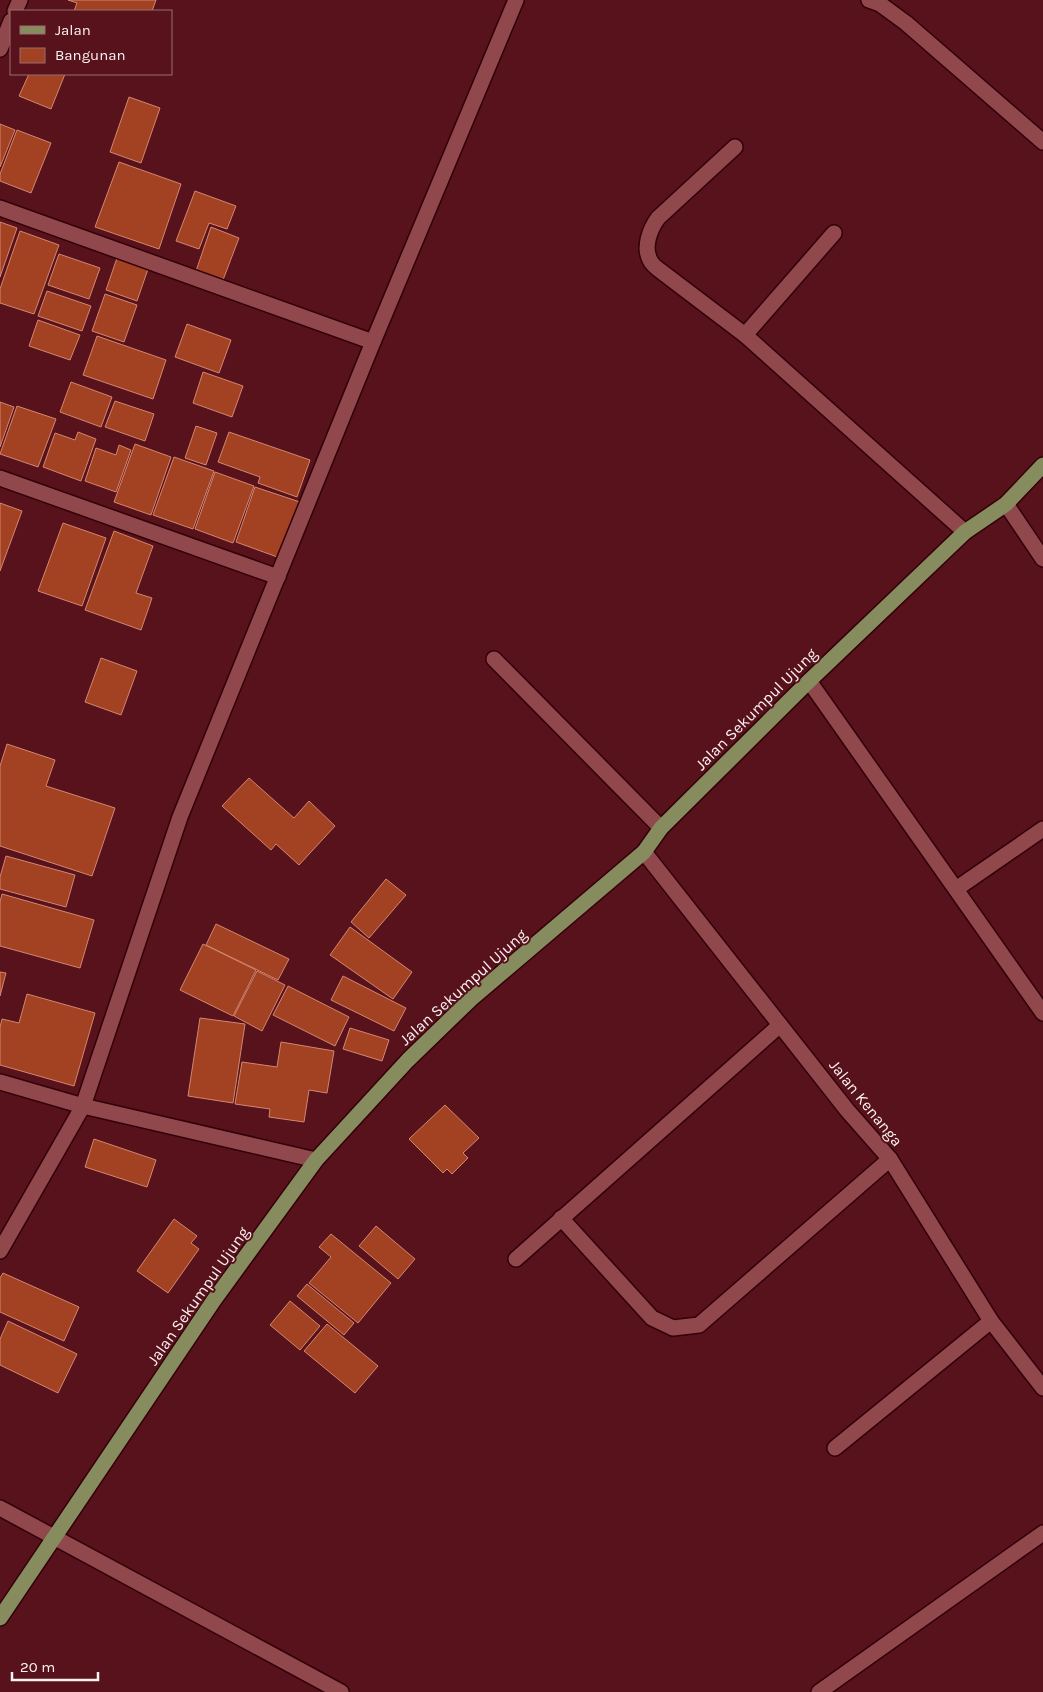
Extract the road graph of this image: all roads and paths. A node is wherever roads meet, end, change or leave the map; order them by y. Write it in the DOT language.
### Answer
graph roads {
  1 [pos="516,0"];
  2 [pos="869,0"];
  3 [pos="10,24"];
  4 [pos="0,49"];
  5 [pos="1043,142"];
  6 [pos="735,147"];
  7 [pos="0,208"];
  8 [pos="834,233"];
  9 [pos="745,335"];
  10 [pos="373,342"];
  11 [pos="1043,465"];
  12 [pos="0,478"];
  13 [pos="1006,504"];
  14 [pos="965,532"];
  15 [pos="1043,560"];
  16 [pos="278,577"];
  17 [pos="494,659"];
  18 [pos="809,681"];
  19 [pos="661,828"];
  20 [pos="1043,830"];
  21 [pos="644,852"];
  22 [pos="956,889"];
  23 [pos="1042,1010"];
  24 [pos="780,1025"];
  25 [pos="0,1082"];
  26 [pos="83,1106"];
  27 [pos="890,1159"];
  28 [pos="316,1160"];
  29 [pos="561,1218"];
  30 [pos="0,1251"];
  31 [pos="516,1259"];
  32 [pos="992,1321"];
  33 [pos="1043,1388"];
  34 [pos="835,1448"];
  35 [pos="0,1508"];
  36 [pos="1043,1533"];
  37 [pos="56,1537"];
  38 [pos="0,1618"];
  39 [pos="341,1692"];
  40 [pos="820,1692"];
  1 -- 10 [label="street"];
  2 -- 5 [label="street"];
  3 -- 4 [label="street"];
  6 -- 9 [label="street"];
  7 -- 10 [label="street"];
  8 -- 9 [label="street"];
  9 -- 14 [label="street"];
  10 -- 16 [label="street"];
  11 -- 13 [label="main road, Jalan Sekumpul Ujung"];
  12 -- 16 [label="street"];
  13 -- 14 [label="main road, Jalan Sekumpul Ujung"];
  13 -- 15 [label="street"];
  14 -- 18 [label="main road, Jalan Sekumpul Ujung"];
  16 -- 26 [label="street"];
  17 -- 19 [label="street"];
  18 -- 19 [label="main road, Jalan Sekumpul Ujung"];
  18 -- 22 [label="street"];
  19 -- 21 [label="main road, Jalan Sekumpul Ujung"];
  20 -- 22 [label="street"];
  21 -- 24 [label="street, Jalan Kenanga"];
  21 -- 28 [label="main road, Jalan Sekumpul Ujung"];
  22 -- 23 [label="street"];
  24 -- 27 [label="street, Jalan Kenanga"];
  24 -- 29 [label="street"];
  25 -- 26 [label="street"];
  26 -- 28 [label="street"];
  26 -- 30 [label="street"];
  27 -- 29 [label="street"];
  27 -- 32 [label="street, Jalan Kenanga"];
  28 -- 37 [label="main road, Jalan Sekumpul Ujung"];
  29 -- 31 [label="street"];
  32 -- 33 [label="street, Jalan Kenanga"];
  32 -- 34 [label="street"];
  35 -- 37 [label="street"];
  36 -- 40 [label="street"];
  37 -- 38 [label="main road, Jalan Sekumpul Ujung"];
  37 -- 39 [label="street"];
}
